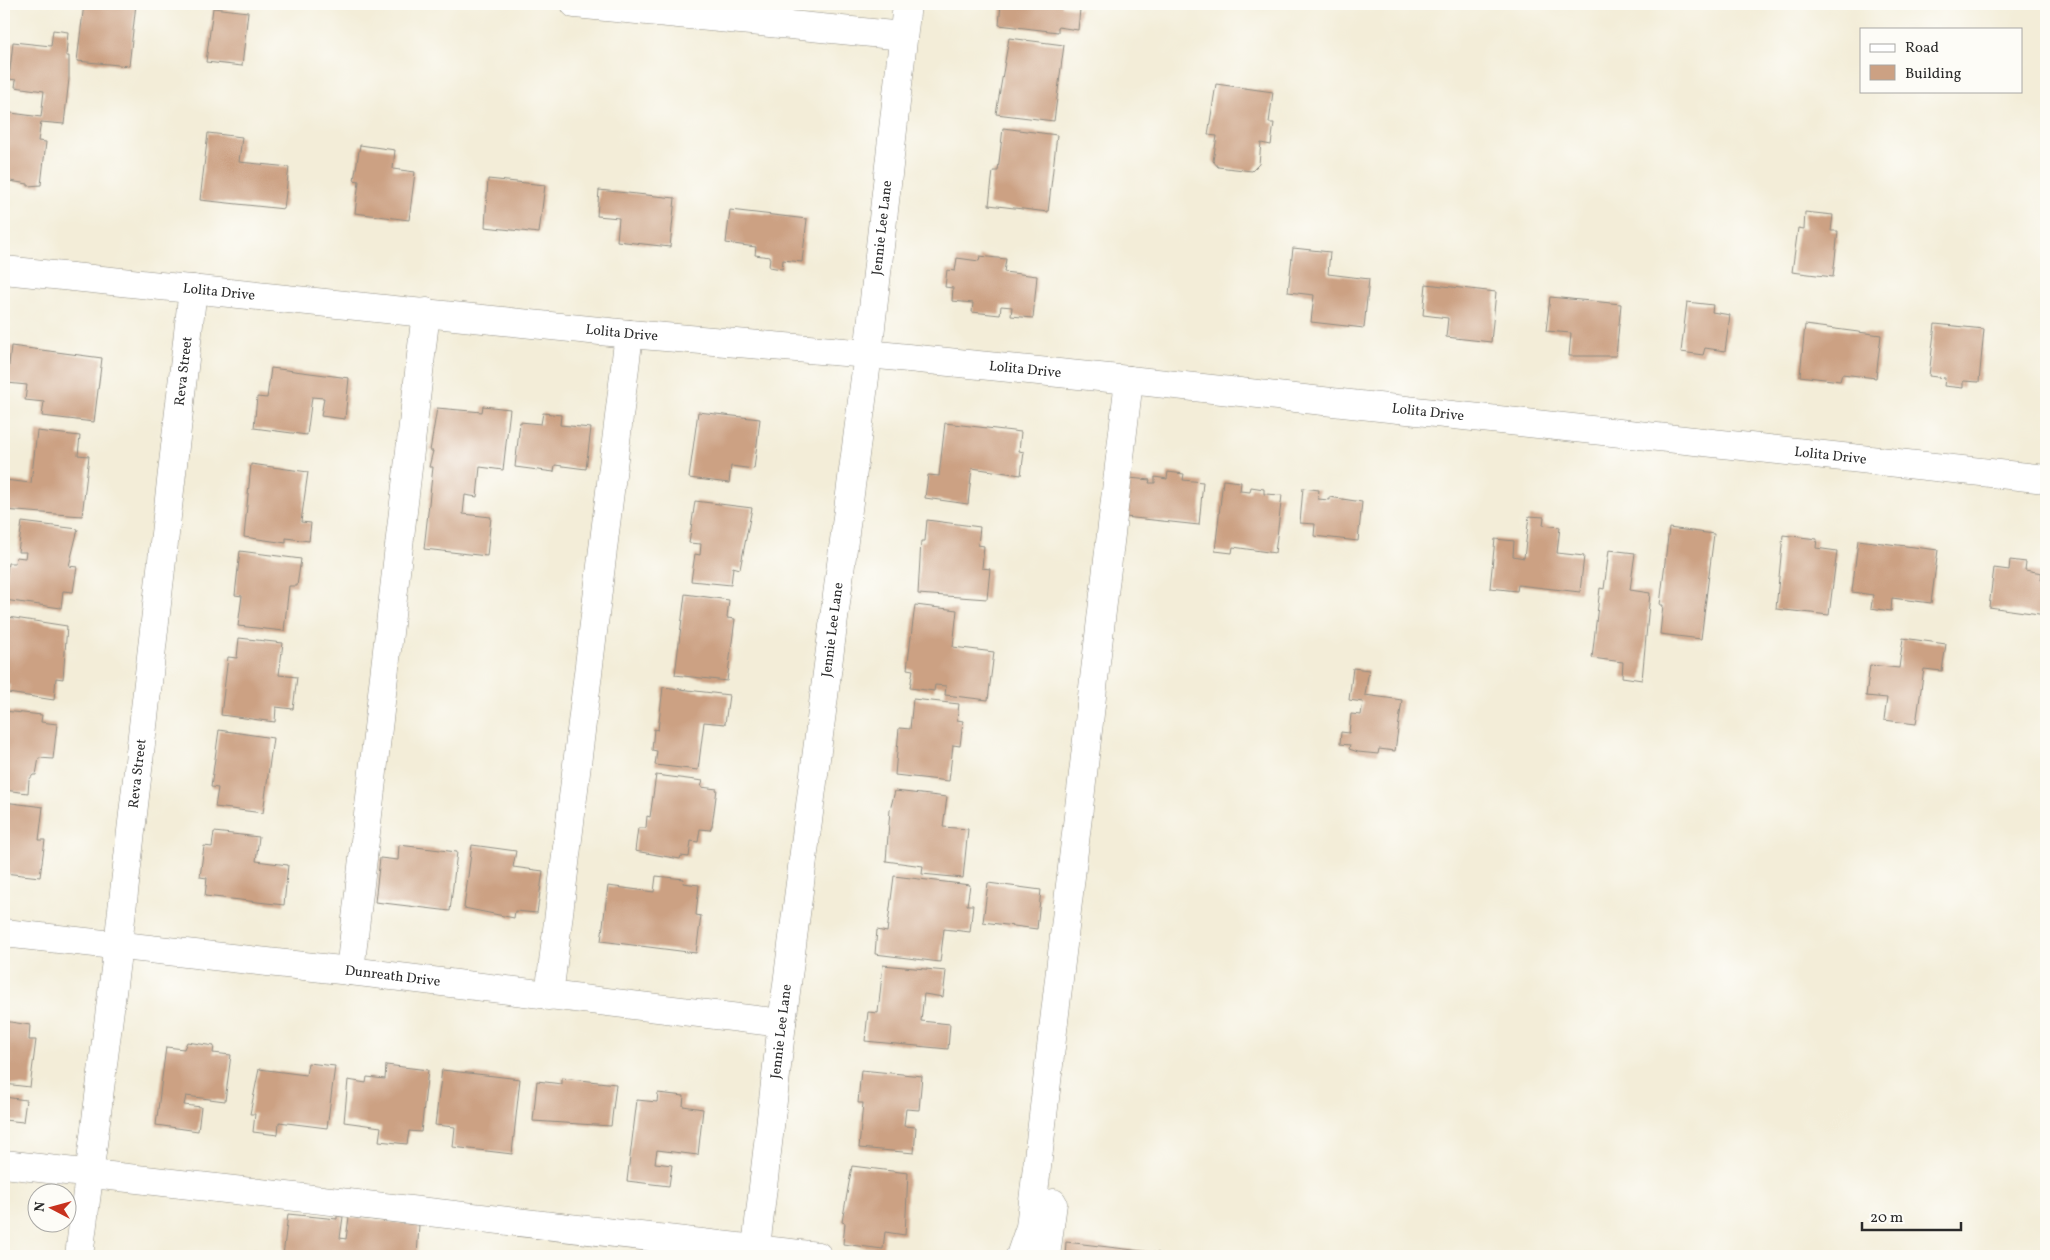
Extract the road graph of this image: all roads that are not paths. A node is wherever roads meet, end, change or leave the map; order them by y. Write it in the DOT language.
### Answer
graph roads {
  1 [pos="575,4"];
  2 [pos="907,4"];
  3 [pos="904,36"];
  4 [pos="4,270"];
  5 [pos="194,289"];
  6 [pos="426,312"];
  7 [pos="629,334"];
  8 [pos="868,354"];
  9 [pos="1130,380"];
  10 [pos="2046,479"];
  11 [pos="4,933"];
  12 [pos="118,945"];
  13 [pos="350,971"];
  14 [pos="549,996"];
  15 [pos="782,1023"];
  16 [pos="4,1164"];
  17 [pos="89,1175"];
  18 [pos="1053,1203"];
  19 [pos="756,1253"];
  20 [pos="79,1256"];
  21 [pos="818,1256"];
  22 [pos="1020,1256"];
  23 [pos="1046,1256"];
  1 -- 3 [label="street"];
  2 -- 3 [label="street, Jennie Lee Lane"];
  3 -- 8 [label="street, Jennie Lee Lane"];
  4 -- 5 [label="street, Lolita Drive"];
  5 -- 6 [label="street, Lolita Drive"];
  5 -- 12 [label="street, Reva Street"];
  6 -- 7 [label="street, Lolita Drive"];
  6 -- 13 [label="street"];
  7 -- 8 [label="street, Lolita Drive"];
  7 -- 14 [label="street"];
  8 -- 9 [label="street, Lolita Drive"];
  8 -- 15 [label="street, Jennie Lee Lane"];
  9 -- 10 [label="street, Lolita Drive"];
  9 -- 22 [label="street"];
  11 -- 12 [label="street, Dunreath Drive"];
  12 -- 13 [label="street, Dunreath Drive"];
  12 -- 17 [label="street, Reva Street"];
  13 -- 14 [label="street, Dunreath Drive"];
  14 -- 15 [label="street, Dunreath Drive"];
  15 -- 19 [label="street, Jennie Lee Lane"];
  16 -- 17 [label="street"];
  17 -- 19 [label="street"];
  17 -- 20 [label="street, Reva Street"];
  18 -- 23 [label="street"];
  19 -- 21 [label="street"];
}
